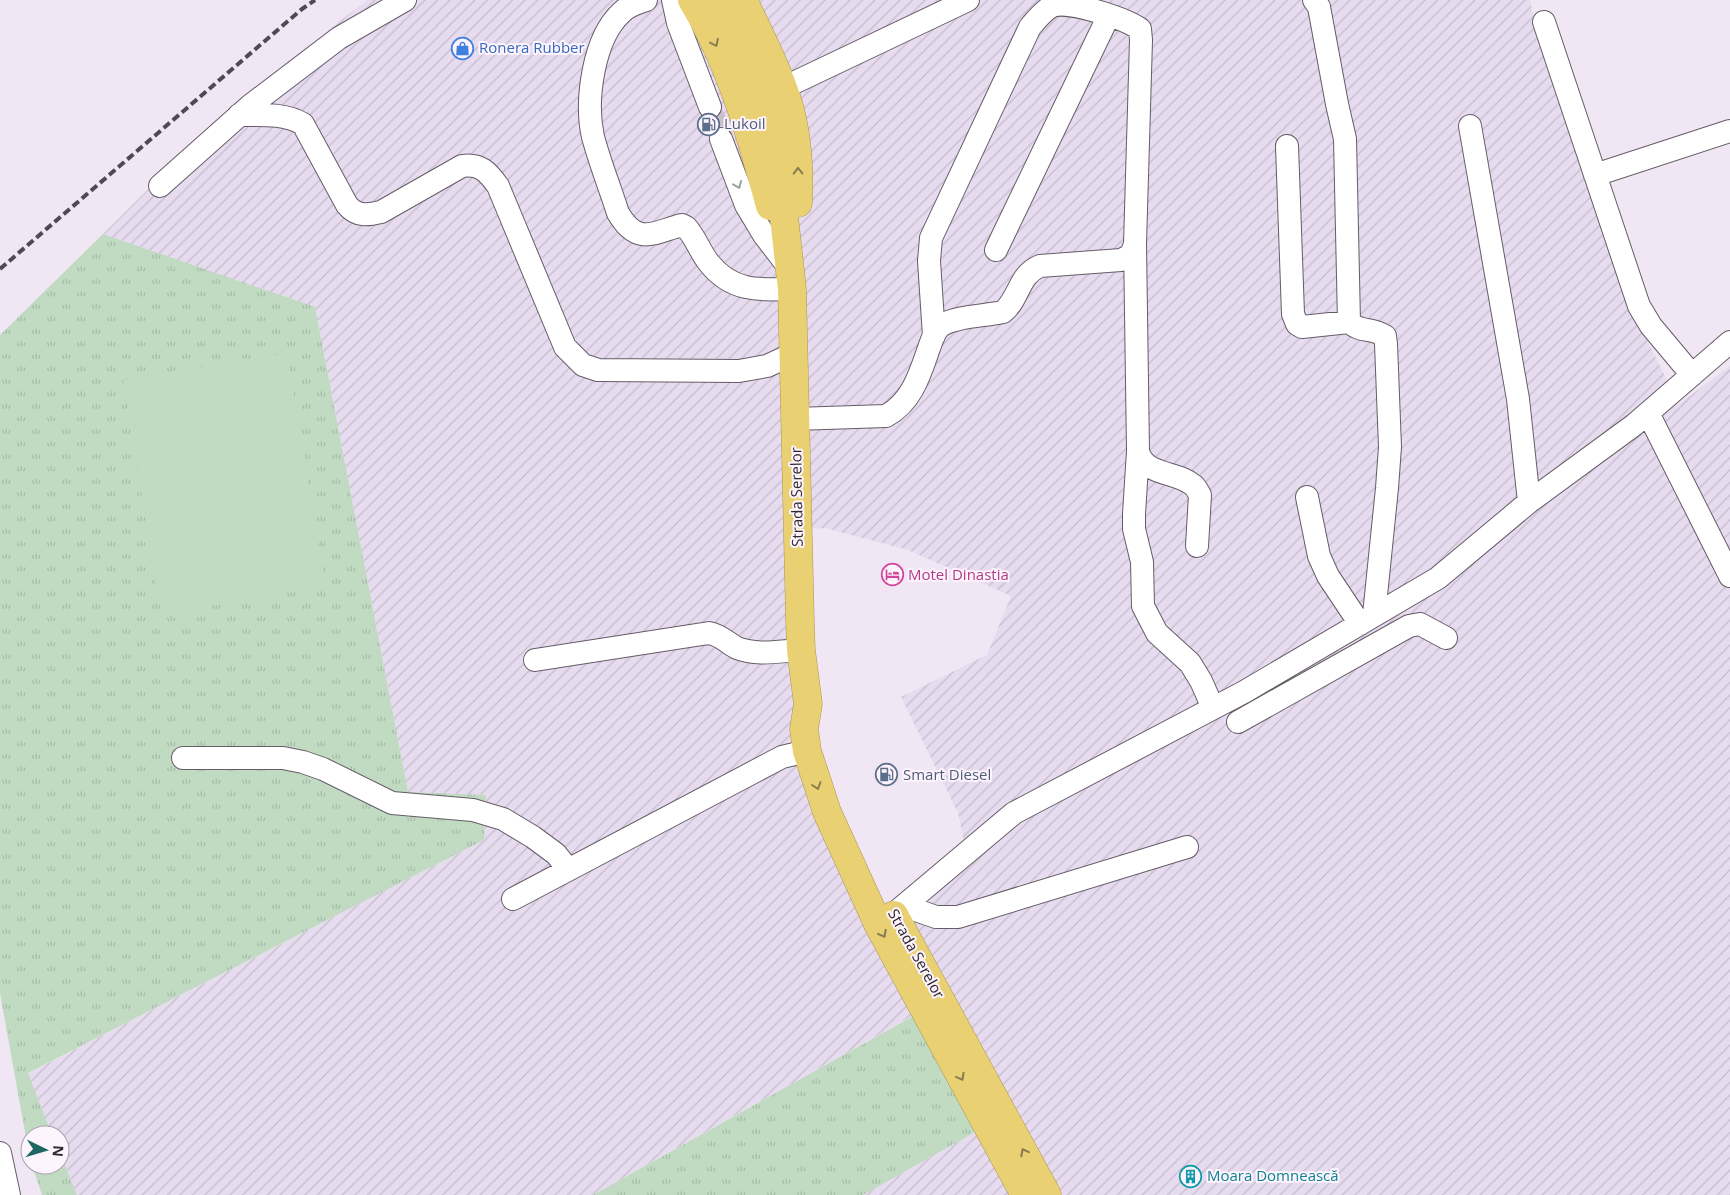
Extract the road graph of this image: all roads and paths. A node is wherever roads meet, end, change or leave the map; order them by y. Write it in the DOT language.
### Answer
graph roads {
  1 [pos="405,0"];
  2 [pos="646,0"];
  3 [pos="673,0"];
  4 [pos="692,0"];
  5 [pos="718,0"];
  6 [pos="743,0"];
  7 [pos="968,0"];
  8 [pos="1314,0"];
  9 [pos="1109,15"];
  10 [pos="1544,22"];
  11 [pos="784,88"];
  12 [pos="710,106"];
  13 [pos="240,115"];
  14 [pos="1470,126"];
  15 [pos="1730,131"];
  16 [pos="721,139"];
  17 [pos="1287,146"];
  18 [pos="1595,175"];
  19 [pos="160,186"];
  20 [pos="1135,244"];
  21 [pos="996,250"];
  22 [pos="784,261"];
  23 [pos="792,289"];
  24 [pos="1349,322"];
  25 [pos="934,336"];
  26 [pos="1730,342"];
  27 [pos="793,354"];
  28 [pos="1692,374"];
  29 [pos="1648,412"];
  30 [pos="795,419"];
  31 [pos="1138,451"];
  32 [pos="1307,498"];
  33 [pos="1529,502"];
  34 [pos="1196,546"];
  35 [pos="1730,576"];
  36 [pos="1359,624"];
  37 [pos="1446,638"];
  38 [pos="801,650"];
  39 [pos="1356,656"];
  40 [pos="534,660"];
  41 [pos="808,704"];
  42 [pos="1213,708"];
  43 [pos="1238,722"];
  44 [pos="806,751"];
  45 [pos="184,758"];
  46 [pos="1187,847"];
  47 [pos="568,869"];
  48 [pos="513,899"];
  49 [pos="899,910"];
  50 [pos="0,1153"];
  51 [pos="9,1195"];
  52 [pos="1025,1195"];
  53 [pos="1047,1195"];
  1 -- 13 [label="street"];
  2 -- 23 [label="street"];
  3 -- 12 [label="street"];
  4 -- 22 [label="highway, one-way"];
  5 -- 23 [label="highway"];
  6 -- 11 [label="highway"];
  7 -- 11 [label="street"];
  8 -- 24 [label="street"];
  9 -- 20 [label="street"];
  9 -- 21 [label="street"];
  9 -- 25 [label="street"];
  10 -- 18 [label="street"];
  23 -- 11 [label="highway, one-way"];
  13 -- 19 [label="street"];
  13 -- 27 [label="street"];
  14 -- 33 [label="street"];
  15 -- 18 [label="street"];
  16 -- 22 [label="street, one-way"];
  17 -- 24 [label="street"];
  18 -- 28 [label="street"];
  20 -- 25 [label="street"];
  20 -- 31 [label="street"];
  22 -- 23 [label="highway"];
  23 -- 27 [label="highway, Strada Serelor"];
  24 -- 36 [label="street"];
  25 -- 30 [label="street"];
  26 -- 28 [label="street"];
  27 -- 30 [label="highway, Strada Serelor"];
  28 -- 29 [label="street"];
  29 -- 33 [label="street"];
  29 -- 35 [label="street"];
  30 -- 38 [label="highway, Strada Serelor"];
  31 -- 34 [label="street"];
  31 -- 42 [label="street"];
  32 -- 36 [label="street"];
  33 -- 36 [label="street"];
  36 -- 39 [label="street"];
  36 -- 42 [label="street"];
  37 -- 39 [label="street"];
  38 -- 40 [label="street"];
  38 -- 41 [label="highway, Strada Serelor"];
  39 -- 43 [label="street"];
  41 -- 44 [label="highway, Strada Serelor"];
  41 -- 49 [label="highway, Strada Serelor"];
  42 -- 49 [label="street"];
  44 -- 47 [label="street"];
  44 -- 52 [label="highway, Strada Serelor, one-way"];
  45 -- 47 [label="street"];
  46 -- 49 [label="street"];
  47 -- 48 [label="street"];
  53 -- 49 [label="highway, Strada Serelor, one-way"];
  50 -- 51 [label="street"];
}
